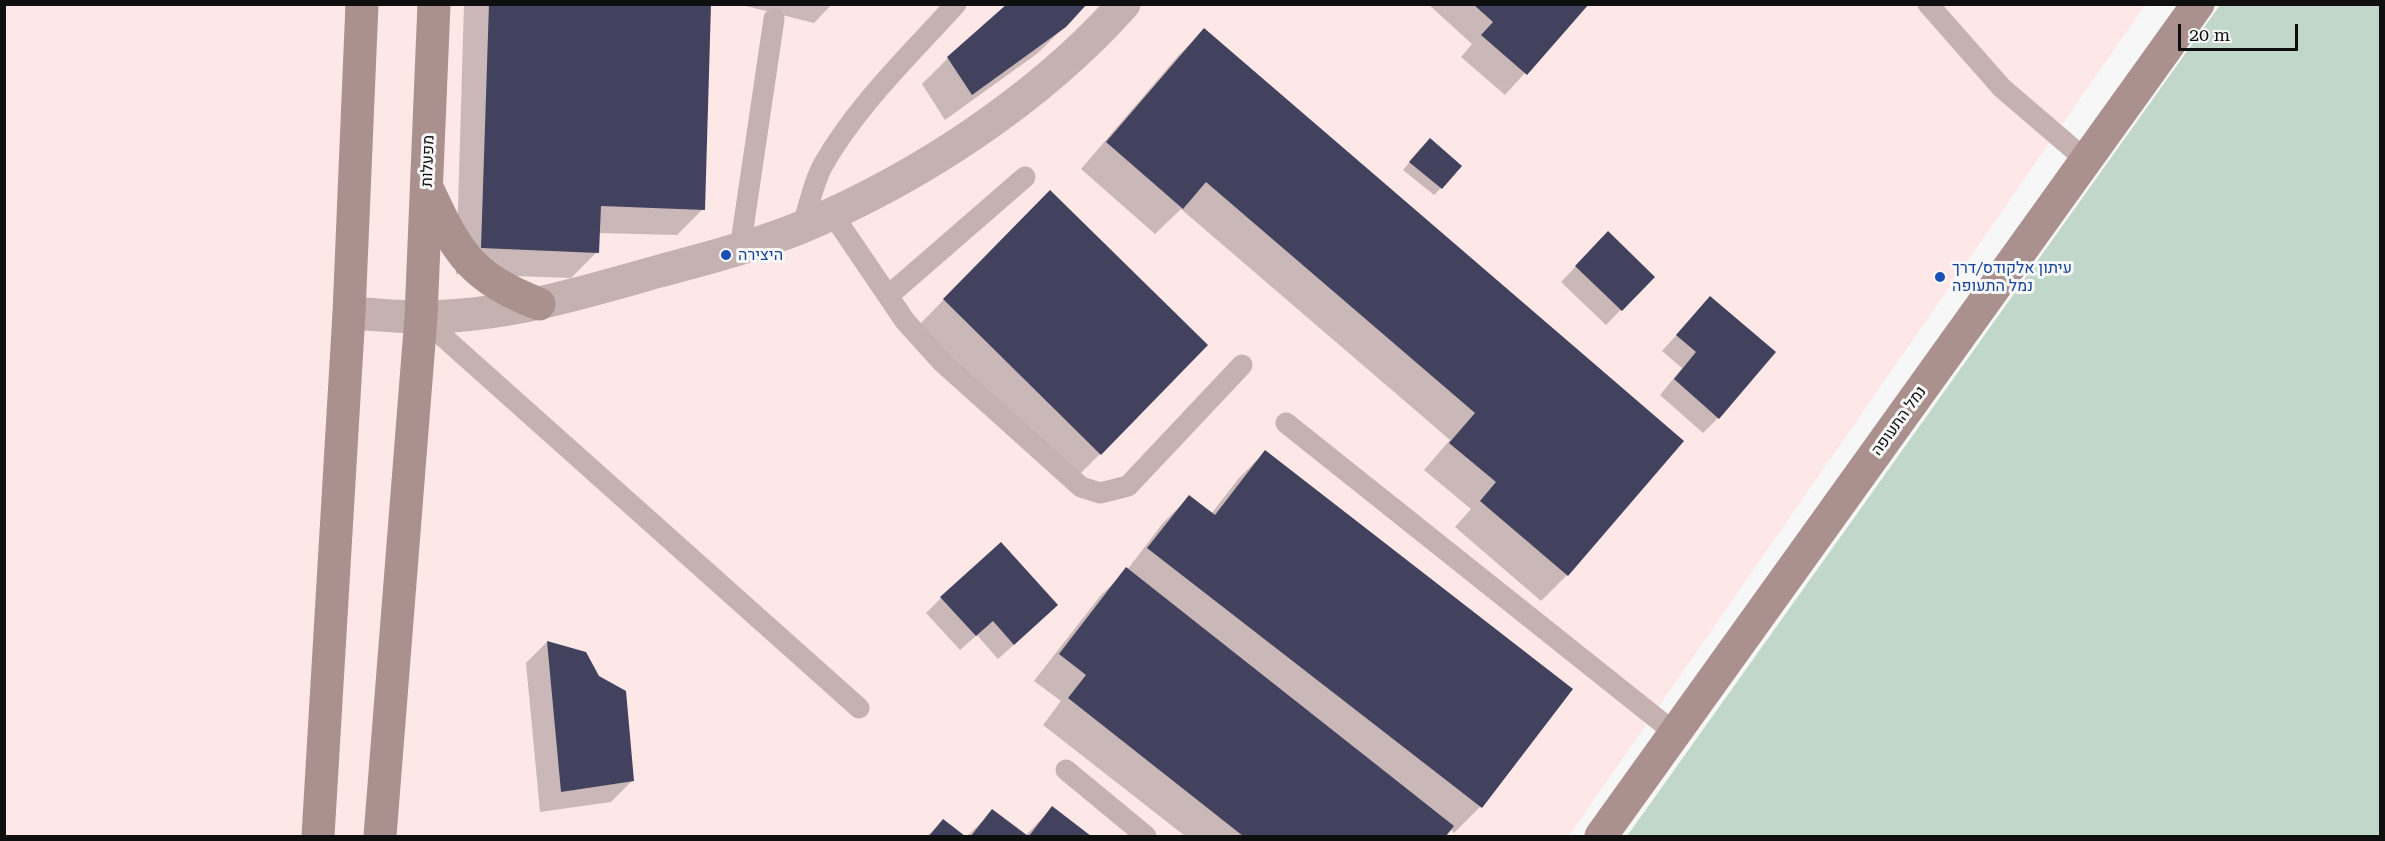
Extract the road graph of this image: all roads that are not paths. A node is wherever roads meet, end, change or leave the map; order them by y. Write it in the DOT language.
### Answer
graph roads {
  1 [pos="362,4"];
  2 [pos="434,4"];
  3 [pos="956,4"];
  4 [pos="1124,4"];
  5 [pos="1928,4"];
  6 [pos="2198,4"];
  7 [pos="774,19"];
  8 [pos="2086,160"];
  9 [pos="1025,177"];
  10 [pos="427,187"];
  11 [pos="831,213"];
  12 [pos="802,227"];
  13 [pos="740,249"];
  14 [pos="888,296"];
  15 [pos="539,304"];
  16 [pos="349,313"];
  17 [pos="421,317"];
  18 [pos="1242,365"];
  19 [pos="1286,423"];
  20 [pos="859,708"];
  21 [pos="1675,733"];
  22 [pos="1066,770"];
  23 [pos="318,837"];
  24 [pos="380,837"];
  25 [pos="1146,837"];
  26 [pos="1601,837"];
  1 -- 16 [label="street"];
  2 -- 10 [label="street, מפעלות"];
  3 -- 12 [label="lane"];
  4 -- 11 [label="street"];
  5 -- 8 [label="lane"];
  6 -- 8 [label="street, נמל התעופה"];
  7 -- 13 [label="lane"];
  8 -- 21 [label="street, נמל התעופה"];
  9 -- 14 [label="lane"];
  10 -- 15 [label="street"];
  10 -- 17 [label="street, מפעלות"];
  11 -- 12 [label="street"];
  11 -- 14 [label="lane"];
  12 -- 13 [label="street"];
  13 -- 15 [label="street"];
  14 -- 18 [label="lane"];
  15 -- 17 [label="street"];
  16 -- 17 [label="street"];
  16 -- 23 [label="street"];
  17 -- 20 [label="lane"];
  17 -- 24 [label="street, מפעלות"];
  19 -- 21 [label="lane"];
  21 -- 26 [label="street, נמל התעופה"];
  22 -- 25 [label="lane"];
}
